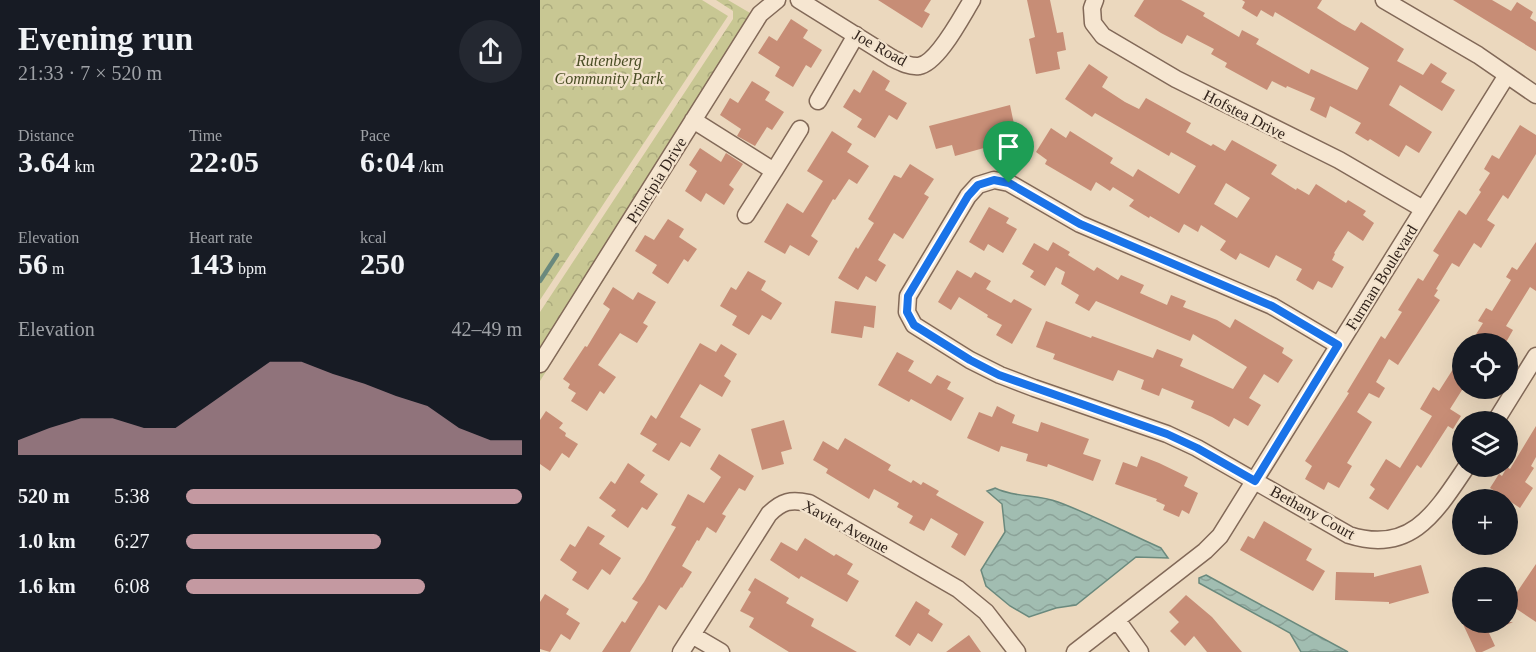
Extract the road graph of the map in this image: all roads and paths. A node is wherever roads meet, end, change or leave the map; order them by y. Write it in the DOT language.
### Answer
graph roads {
  1 [pos="777,0"];
  2 [pos="799,0"];
  3 [pos="972,0"];
  4 [pos="1095,0"];
  5 [pos="1384,0"];
  6 [pos="856,35"];
  7 [pos="1507,75"];
  8 [pos="1536,95"];
  9 [pos="818,101"];
  10 [pos="693,120"];
  11 [pos="800,129"];
  12 [pos="774,171"];
  13 [pos="1423,209"];
  14 [pos="746,214"];
  15 [pos="1338,345"];
  16 [pos="1536,356"];
  17 [pos="540,364"];
  18 [pos="1502,411"];
  19 [pos="1459,477"];
  20 [pos="1255,481"];
  21 [pos="1117,620"];
  22 [pos="692,635"];
  23 [pos="681,652"];
  24 [pos="721,652"];
  25 [pos="1017,652"];
  26 [pos="1075,652"];
  27 [pos="1140,652"];
  1 -- 10 [label="street, Principia Drive"];
  2 -- 6 [label="street, Joe Road"];
  3 -- 6 [label="street, Joe Road"];
  4 -- 13 [label="street, Hofstea Drive"];
  5 -- 7 [label="street"];
  6 -- 9 [label="street"];
  7 -- 8 [label="street"];
  7 -- 13 [label="street, Furman Boulevard"];
  10 -- 12 [label="street"];
  10 -- 17 [label="street, Principia Drive"];
  11 -- 12 [label="street"];
  12 -- 14 [label="street"];
  13 -- 15 [label="street, Furman Boulevard"];
  15 -- 20 [label="street, Furman Boulevard"];
  15 -- 20 [label="street, Bethany Court"];
  16 -- 18 [label="street"];
  19 -- 20 [label="street, Bethany Court"];
  20 -- 21 [label="street, Furman Boulevard"];
  21 -- 26 [label="street, Furman Boulevard"];
  21 -- 27 [label="street"];
  22 -- 23 [label="street, Xavier Avenue"];
  22 -- 24 [label="street"];
  22 -- 25 [label="street, Xavier Avenue"];
}
